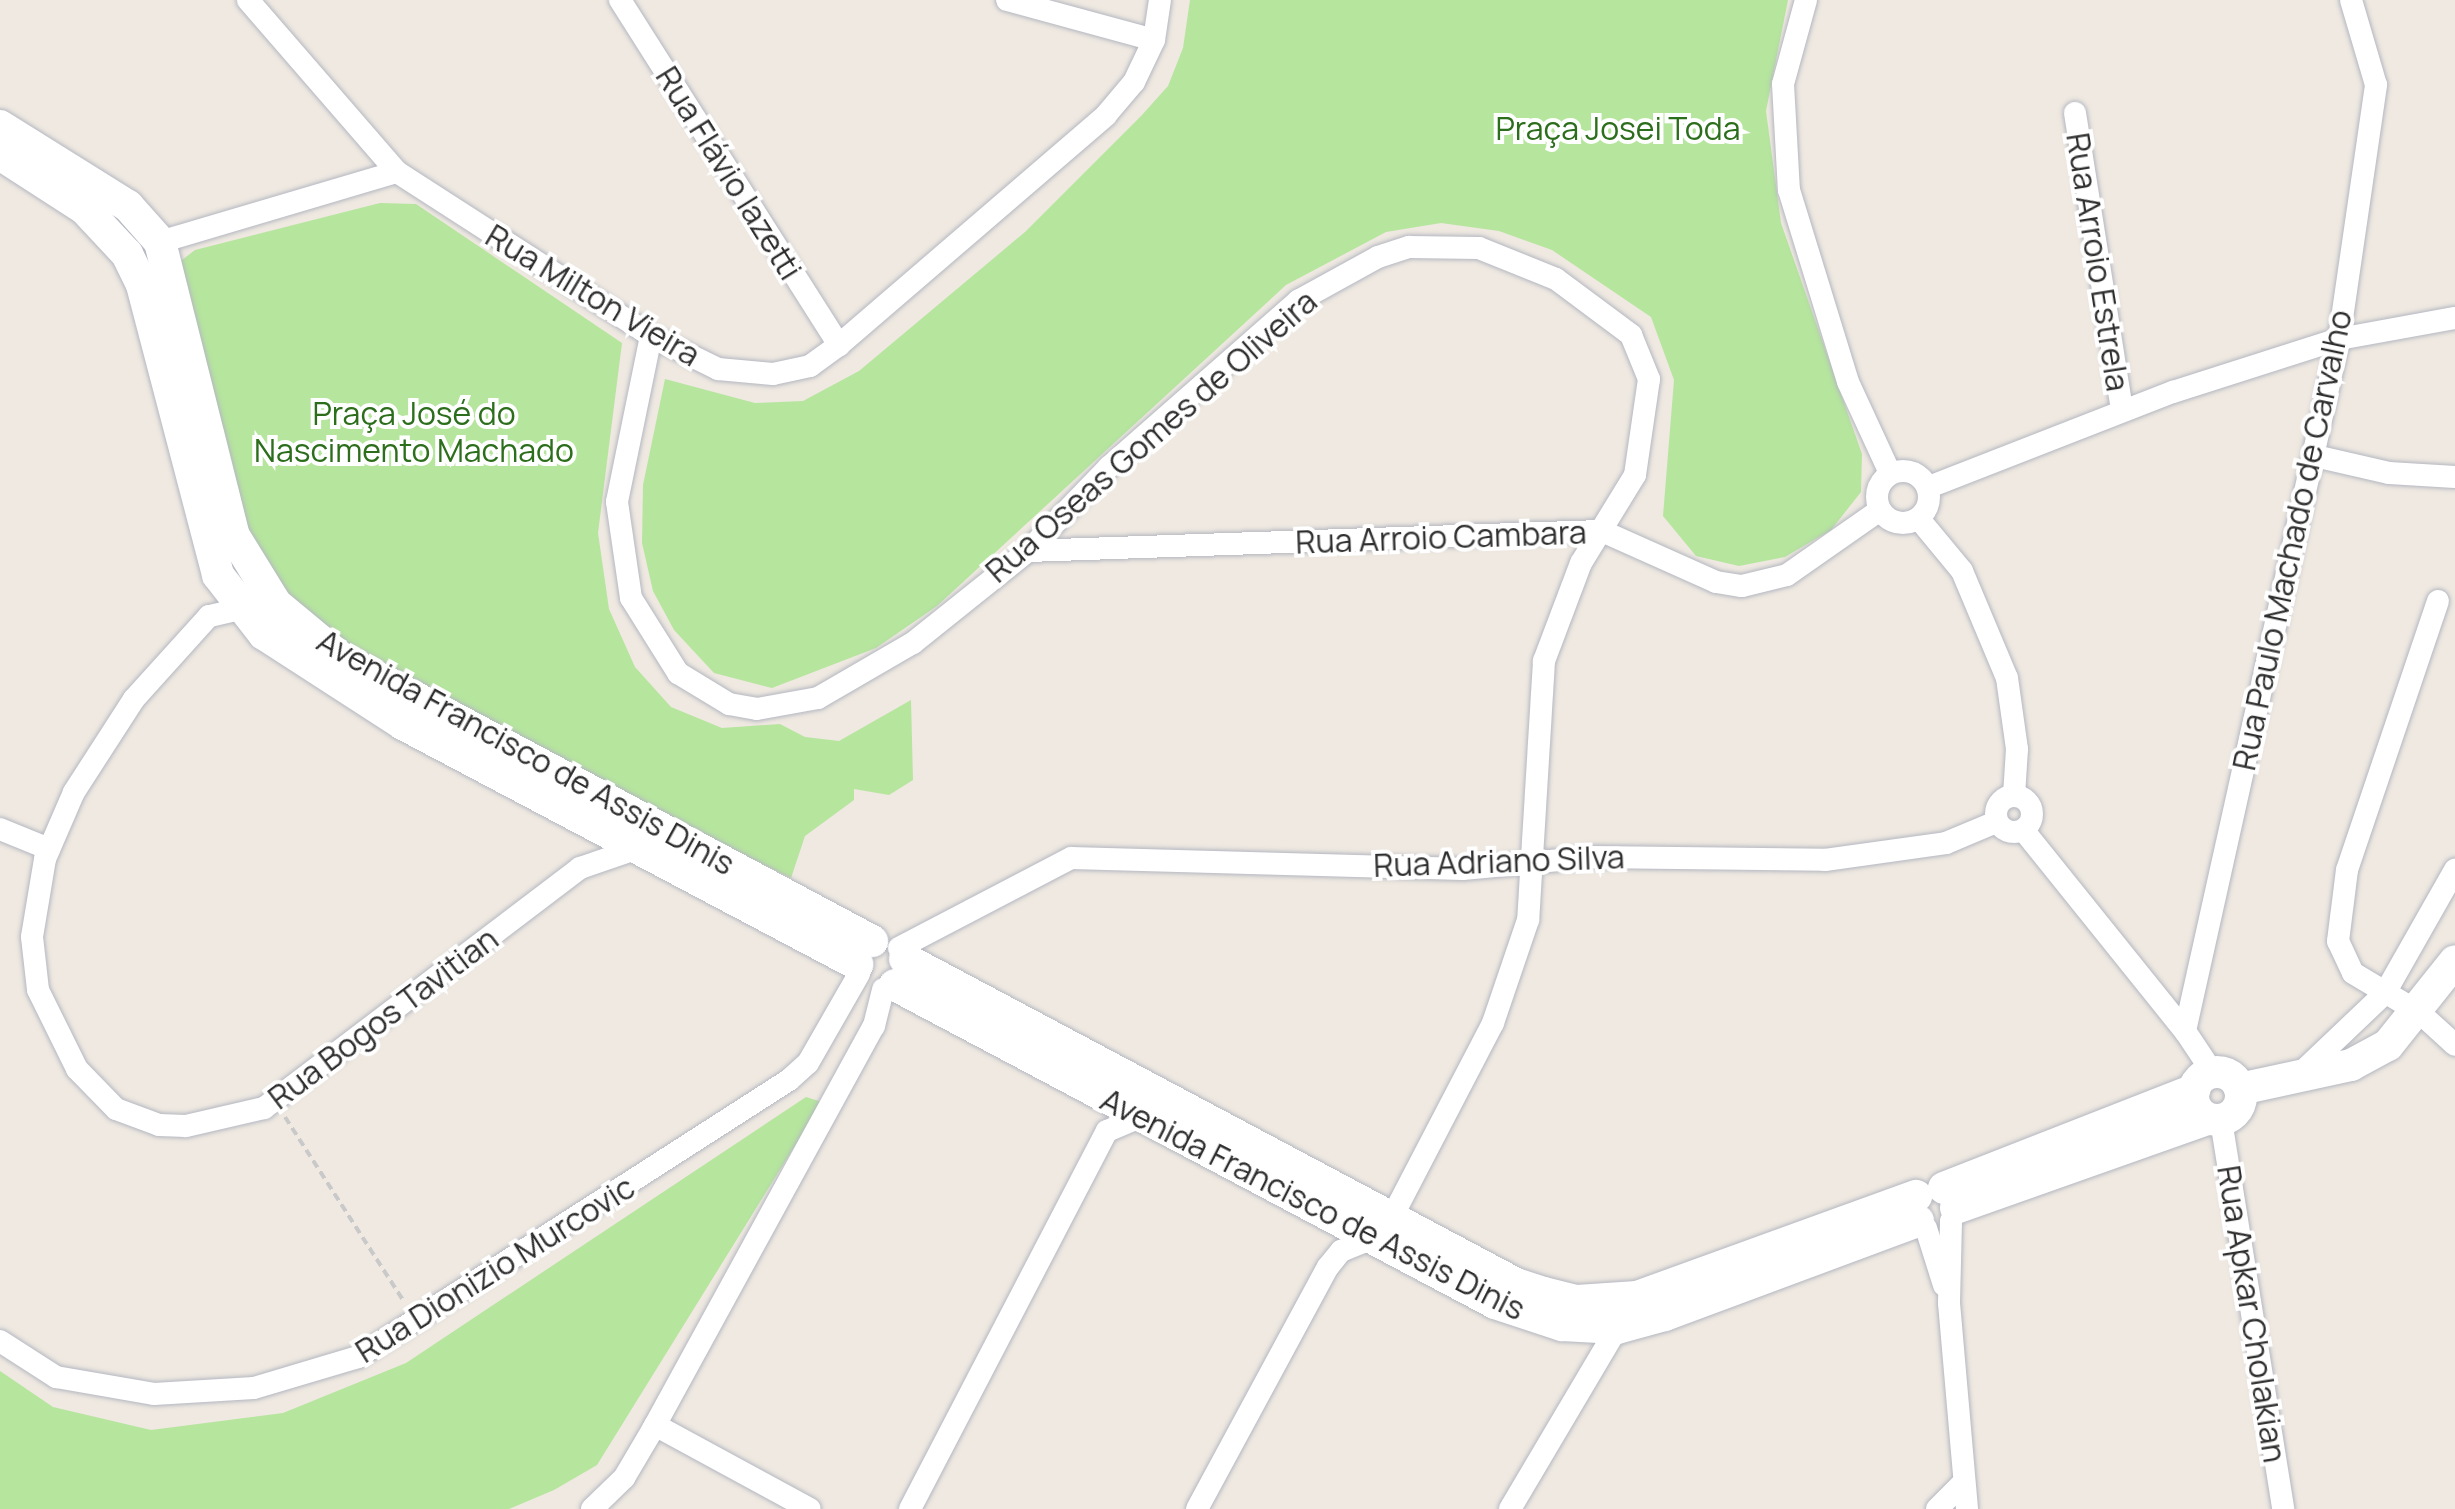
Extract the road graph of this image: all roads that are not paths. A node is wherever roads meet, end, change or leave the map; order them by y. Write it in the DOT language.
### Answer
graph roads {
  1 [pos="248,0"];
  2 [pos="620,0"];
  3 [pos="1007,0"];
  4 [pos="1160,0"];
  5 [pos="1806,0"];
  6 [pos="2351,0"];
  7 [pos="1154,40"];
  8 [pos="2075,114"];
  9 [pos="0,126"];
  10 [pos="0,154"];
  11 [pos="397,172"];
  12 [pos="160,242"];
  13 [pos="2455,318"];
  14 [pos="652,336"];
  15 [pos="2339,339"];
  16 [pos="839,345"];
  17 [pos="2122,410"];
  18 [pos="2315,456"];
  19 [pos="1890,473"];
  20 [pos="2455,477"];
  21 [pos="1928,487"];
  22 [pos="1880,510"];
  23 [pos="1919,519"];
  24 [pos="1602,532"];
  25 [pos="1028,551"];
  26 [pos="2438,600"];
  27 [pos="240,610"];
  28 [pos="2014,795"];
  29 [pos="1996,822"];
  30 [pos="0,829"];
  31 [pos="2024,831"];
  32 [pos="50,848"];
  33 [pos="638,848"];
  34 [pos="1530,862"];
  35 [pos="2455,870"];
  36 [pos="2455,961"];
  37 [pos="882,966"];
  38 [pos="2385,993"];
  39 [pos="2420,1013"];
  40 [pos="827,1025"];
  41 [pos="2185,1031"];
  42 [pos="2455,1045"];
  43 [pos="863,1047"];
  44 [pos="808,1063"];
  45 [pos="2296,1078"];
  46 [pos="840,1090"];
  47 [pos="2215,1098"];
  48 [pos="1140,1117"];
  49 [pos="1935,1210"];
  50 [pos="1384,1227"];
  51 [pos="1617,1328"];
  52 [pos="0,1341"];
  53 [pos="655,1425"];
  54 [pos="1964,1482"];
  55 [pos="592,1509"];
  56 [pos="810,1509"];
  57 [pos="910,1509"];
  58 [pos="1197,1509"];
  59 [pos="1510,1509"];
  60 [pos="1937,1509"];
  61 [pos="1967,1509"];
  62 [pos="2283,1509"];
  1 -- 11 [label="street, Rua Milton Vieira"];
  2 -- 16 [label="street, Rua Flávio Iazetti"];
  3 -- 7 [label="street"];
  4 -- 7 [label="street, Rua Milton Vieira"];
  5 -- 19 [label="street"];
  6 -- 15 [label="street, Rua Paulo Machado de Carvalho"];
  7 -- 16 [label="street, Rua Milton Vieira"];
  8 -- 17 [label="street, Rua Arroio Estrela"];
  9 -- 12 [label="main road, Avenida Francisco de Assis Dinis"];
  10 -- 27 [label="main road, Avenida Francisco de Assis Dinis"];
  11 -- 12 [label="street"];
  11 -- 14 [label="street, Rua Milton Vieira"];
  12 -- 37 [label="main road, Avenida Francisco de Assis Dinis"];
  13 -- 15 [label="street"];
  14 -- 16 [label="street, Rua Milton Vieira"];
  14 -- 25 [label="street, Rua Oseas Gomes de Oliveira"];
  15 -- 17 [label="street"];
  15 -- 18 [label="street, Rua Paulo Machado de Carvalho"];
  17 -- 21 [label="street"];
  18 -- 20 [label="street"];
  18 -- 41 [label="street, Rua Paulo Machado de Carvalho"];
  19 -- 21 [label="street"];
  19 -- 22 [label="street"];
  21 -- 23 [label="street"];
  22 -- 23 [label="street"];
  22 -- 24 [label="street, Rua Arroio Cambara"];
  23 -- 28 [label="street"];
  24 -- 25 [label="street, Rua Arroio Cambara"];
  24 -- 25 [label="street, Rua Oseas Gomes de Oliveira"];
  24 -- 34 [label="street, Rua Oseas Gomes de Oliveira"];
  26 -- 38 [label="street"];
  27 -- 32 [label="street, Rua Bogos Tavitian"];
  27 -- 33 [label="main road, Avenida Francisco de Assis Dinis"];
  28 -- 29 [label="street"];
  28 -- 31 [label="street"];
  29 -- 31 [label="street"];
  29 -- 34 [label="street, Rua Adriano Silva"];
  30 -- 32 [label="street"];
  31 -- 41 [label="street"];
  32 -- 33 [label="street, Rua Bogos Tavitian"];
  33 -- 37 [label="main road, Avenida Francisco de Assis Dinis"];
  34 -- 37 [label="street, Rua Adriano Silva"];
  34 -- 50 [label="street, Rua Oseas Gomes de Oliveira"];
  35 -- 38 [label="street"];
  36 -- 39 [label="main road, Avenida Francisco de Assis Dinis"];
  37 -- 40 [label="street, Rua Dionizio Murcovic"];
  37 -- 43 [label="street"];
  37 -- 48 [label="main road, Avenida Francisco de Assis Dinis"];
  37 -- 50 [label="main road, Avenida Francisco de Assis Dinis"];
  38 -- 39 [label="street"];
  38 -- 45 [label="street"];
  39 -- 42 [label="street"];
  39 -- 45 [label="main road, Avenida Francisco de Assis Dinis"];
  40 -- 43 [label="street"];
  40 -- 44 [label="street, Rua Dionizio Murcovic"];
  41 -- 47 [label="street"];
  43 -- 46 [label="street"];
  44 -- 46 [label="street"];
  44 -- 52 [label="street, Rua Dionizio Murcovic"];
  45 -- 47 [label="main road, Avenida Francisco de Assis Dinis"];
  46 -- 53 [label="street"];
  47 -- 49 [label="main road, Avenida Francisco de Assis Dinis"];
  47 -- 62 [label="street, Rua Apkar Cholakian"];
  48 -- 50 [label="main road, Avenida Francisco de Assis Dinis"];
  48 -- 57 [label="street"];
  49 -- 50 [label="main road, Avenida Francisco de Assis Dinis"];
  49 -- 51 [label="main road, Avenida Francisco de Assis Dinis"];
  49 -- 54 [label="street"];
  50 -- 51 [label="main road, Avenida Francisco de Assis Dinis"];
  50 -- 58 [label="street"];
  51 -- 59 [label="street"];
  53 -- 55 [label="street"];
  53 -- 56 [label="street"];
  54 -- 60 [label="street"];
  54 -- 61 [label="street"];
}
